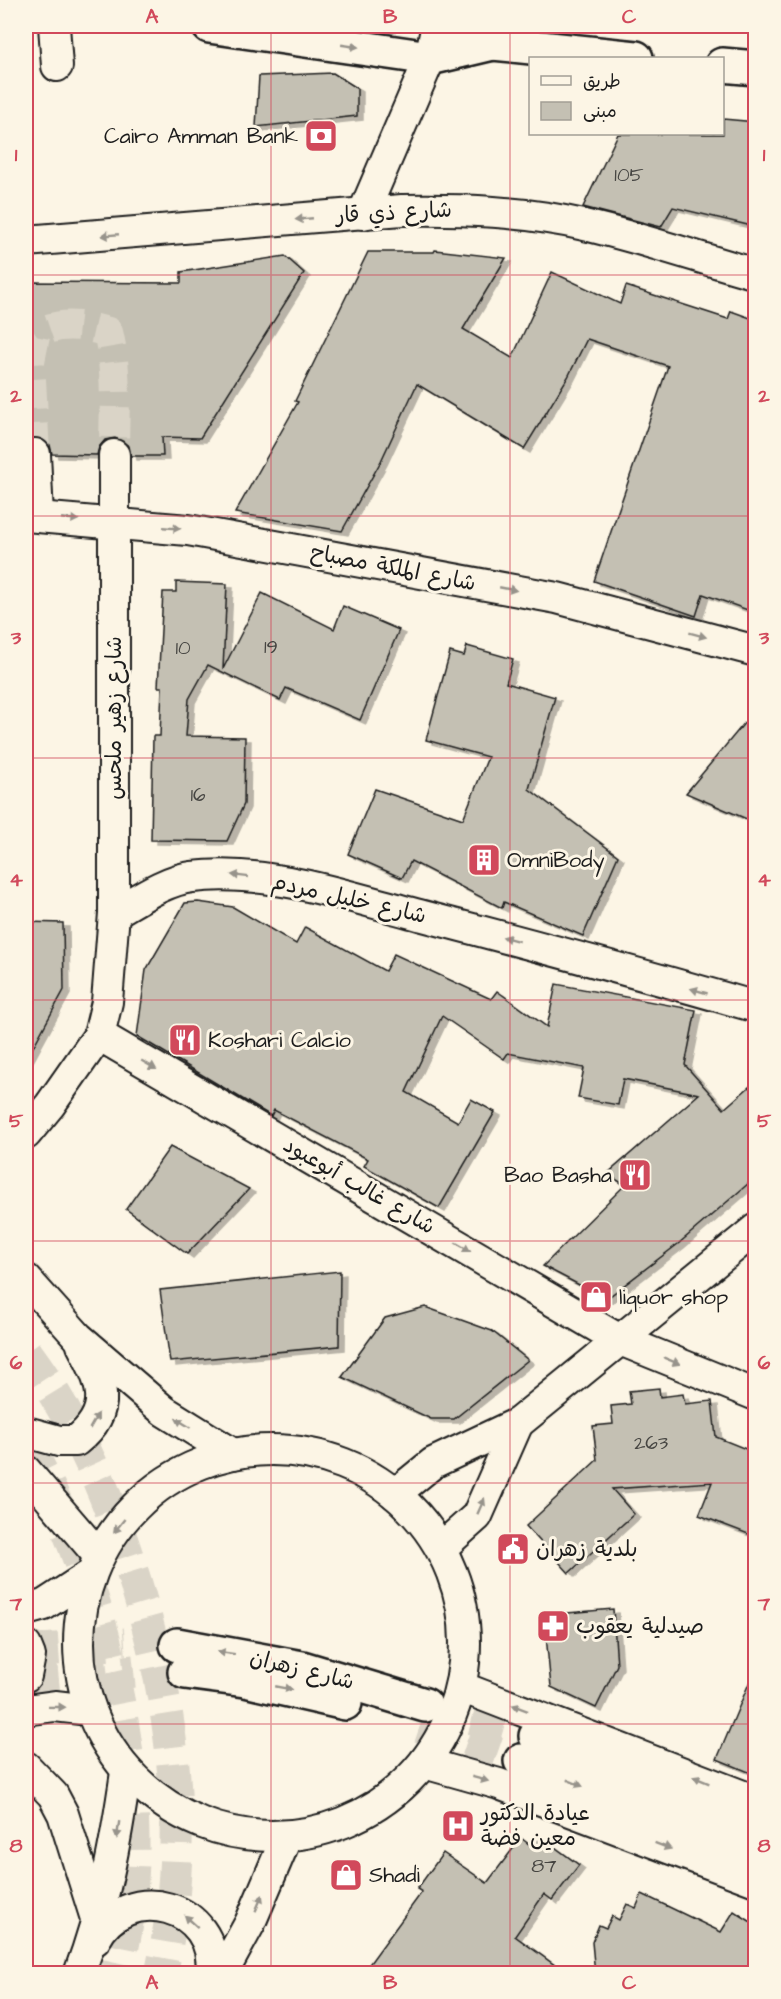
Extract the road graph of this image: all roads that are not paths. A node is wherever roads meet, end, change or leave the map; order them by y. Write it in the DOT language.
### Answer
graph roads {
  1 [pos="54,26"];
  2 [pos="209,26"];
  3 [pos="436,26"];
  4 [pos="441,26"];
  5 [pos="493,43"];
  6 [pos="626,57"];
  7 [pos="430,58"];
  8 [pos="724,65"];
  9 [pos="57,66"];
  10 [pos="756,68"];
  11 [pos="363,214"];
  12 [pos="26,241"];
  13 [pos="756,274"];
  14 [pos="35,454"];
  15 [pos="114,455"];
  16 [pos="32,516"];
  17 [pos="114,523"];
  18 [pos="756,651"];
  19 [pos="114,913"];
  20 [pos="756,1007"];
  21 [pos="99,1035"];
  22 [pos="26,1134"];
  23 [pos="756,1229"];
  24 [pos="26,1279"];
  25 [pos="78,1337"];
  26 [pos="618,1339"];
  27 [pos="756,1395"];
  28 [pos="518,1423"];
  29 [pos="26,1432"];
  30 [pos="233,1454"];
  31 [pos="26,1471"];
  32 [pos="395,1494"];
  33 [pos="441,1548"];
  34 [pos="95,1565"];
  35 [pos="26,1610"];
  36 [pos="26,1646"];
  37 [pos="181,1659"];
  38 [pos="26,1676"];
  39 [pos="461,1687"];
  40 [pos="26,1710"];
  41 [pos="89,1710"];
  42 [pos="422,1715"];
  43 [pos="424,1763"];
  44 [pos="26,1767"];
  45 [pos="126,1772"];
  46 [pos="756,1801"];
  47 [pos="756,1826"];
  48 [pos="287,1836"];
  49 [pos="756,1858"];
  50 [pos="756,1881"];
  51 [pos="97,1923"];
  52 [pos="80,1969"];
  53 [pos="211,1974"];
  54 [pos="222,1974"];
  1 -- 9 [label="street"];
  2 -- 7 [label="main road, one-way"];
  3 -- 7 [label="street"];
  4 -- 5 [label="main road"];
  5 -- 6 [label="main road"];
  5 -- 7 [label="main road"];
  7 -- 11 [label="street"];
  8 -- 10 [label="main road"];
  11 -- 12 [label="street, شارع ذي قار, one-way"];
  11 -- 13 [label="street, شارع ذي قار"];
  14 -- 16 [label="street"];
  15 -- 17 [label="street, شارع زهير ملحس"];
  16 -- 17 [label="street, شارع الملكة مصباح, one-way"];
  17 -- 18 [label="street, شارع الملكة مصباح, one-way"];
  17 -- 19 [label="street, شارع زهير ملحس"];
  20 -- 19 [label="street, شارع خليل مردم, one-way"];
  19 -- 21 [label="street"];
  21 -- 22 [label="street"];
  21 -- 26 [label="street, شارع غالب أبوعبود, one-way"];
  23 -- 26 [label="street"];
  24 -- 25 [label="street"];
  29 -- 25 [label="street, one-way"];
  30 -- 25 [label="street, one-way"];
  26 -- 27 [label="street, شارع غالب أبوعبود, one-way"];
  26 -- 28 [label="street"];
  28 -- 32 [label="street"];
  33 -- 28 [label="street, one-way"];
  30 -- 32 [label="street"];
  30 -- 34 [label="street, one-way"];
  31 -- 34 [label="street"];
  32 -- 33 [label="street"];
  33 -- 39 [label="street"];
  34 -- 35 [label="street"];
  34 -- 41 [label="street"];
  36 -- 38 [label="street"];
  37 -- 42 [label="main road, شارع زهران"];
  39 -- 43 [label="street"];
  46 -- 39 [label="street, one-way"];
  40 -- 41 [label="street, one-way"];
  41 -- 45 [label="street"];
  43 -- 48 [label="street"];
  43 -- 50 [label="street, one-way"];
  44 -- 51 [label="street"];
  45 -- 48 [label="street"];
  45 -- 51 [label="street, one-way"];
  47 -- 49 [label="main road, one-way"];
  54 -- 48 [label="street, one-way"];
  51 -- 52 [label="street"];
  53 -- 52 [label="street, one-way"];
}
